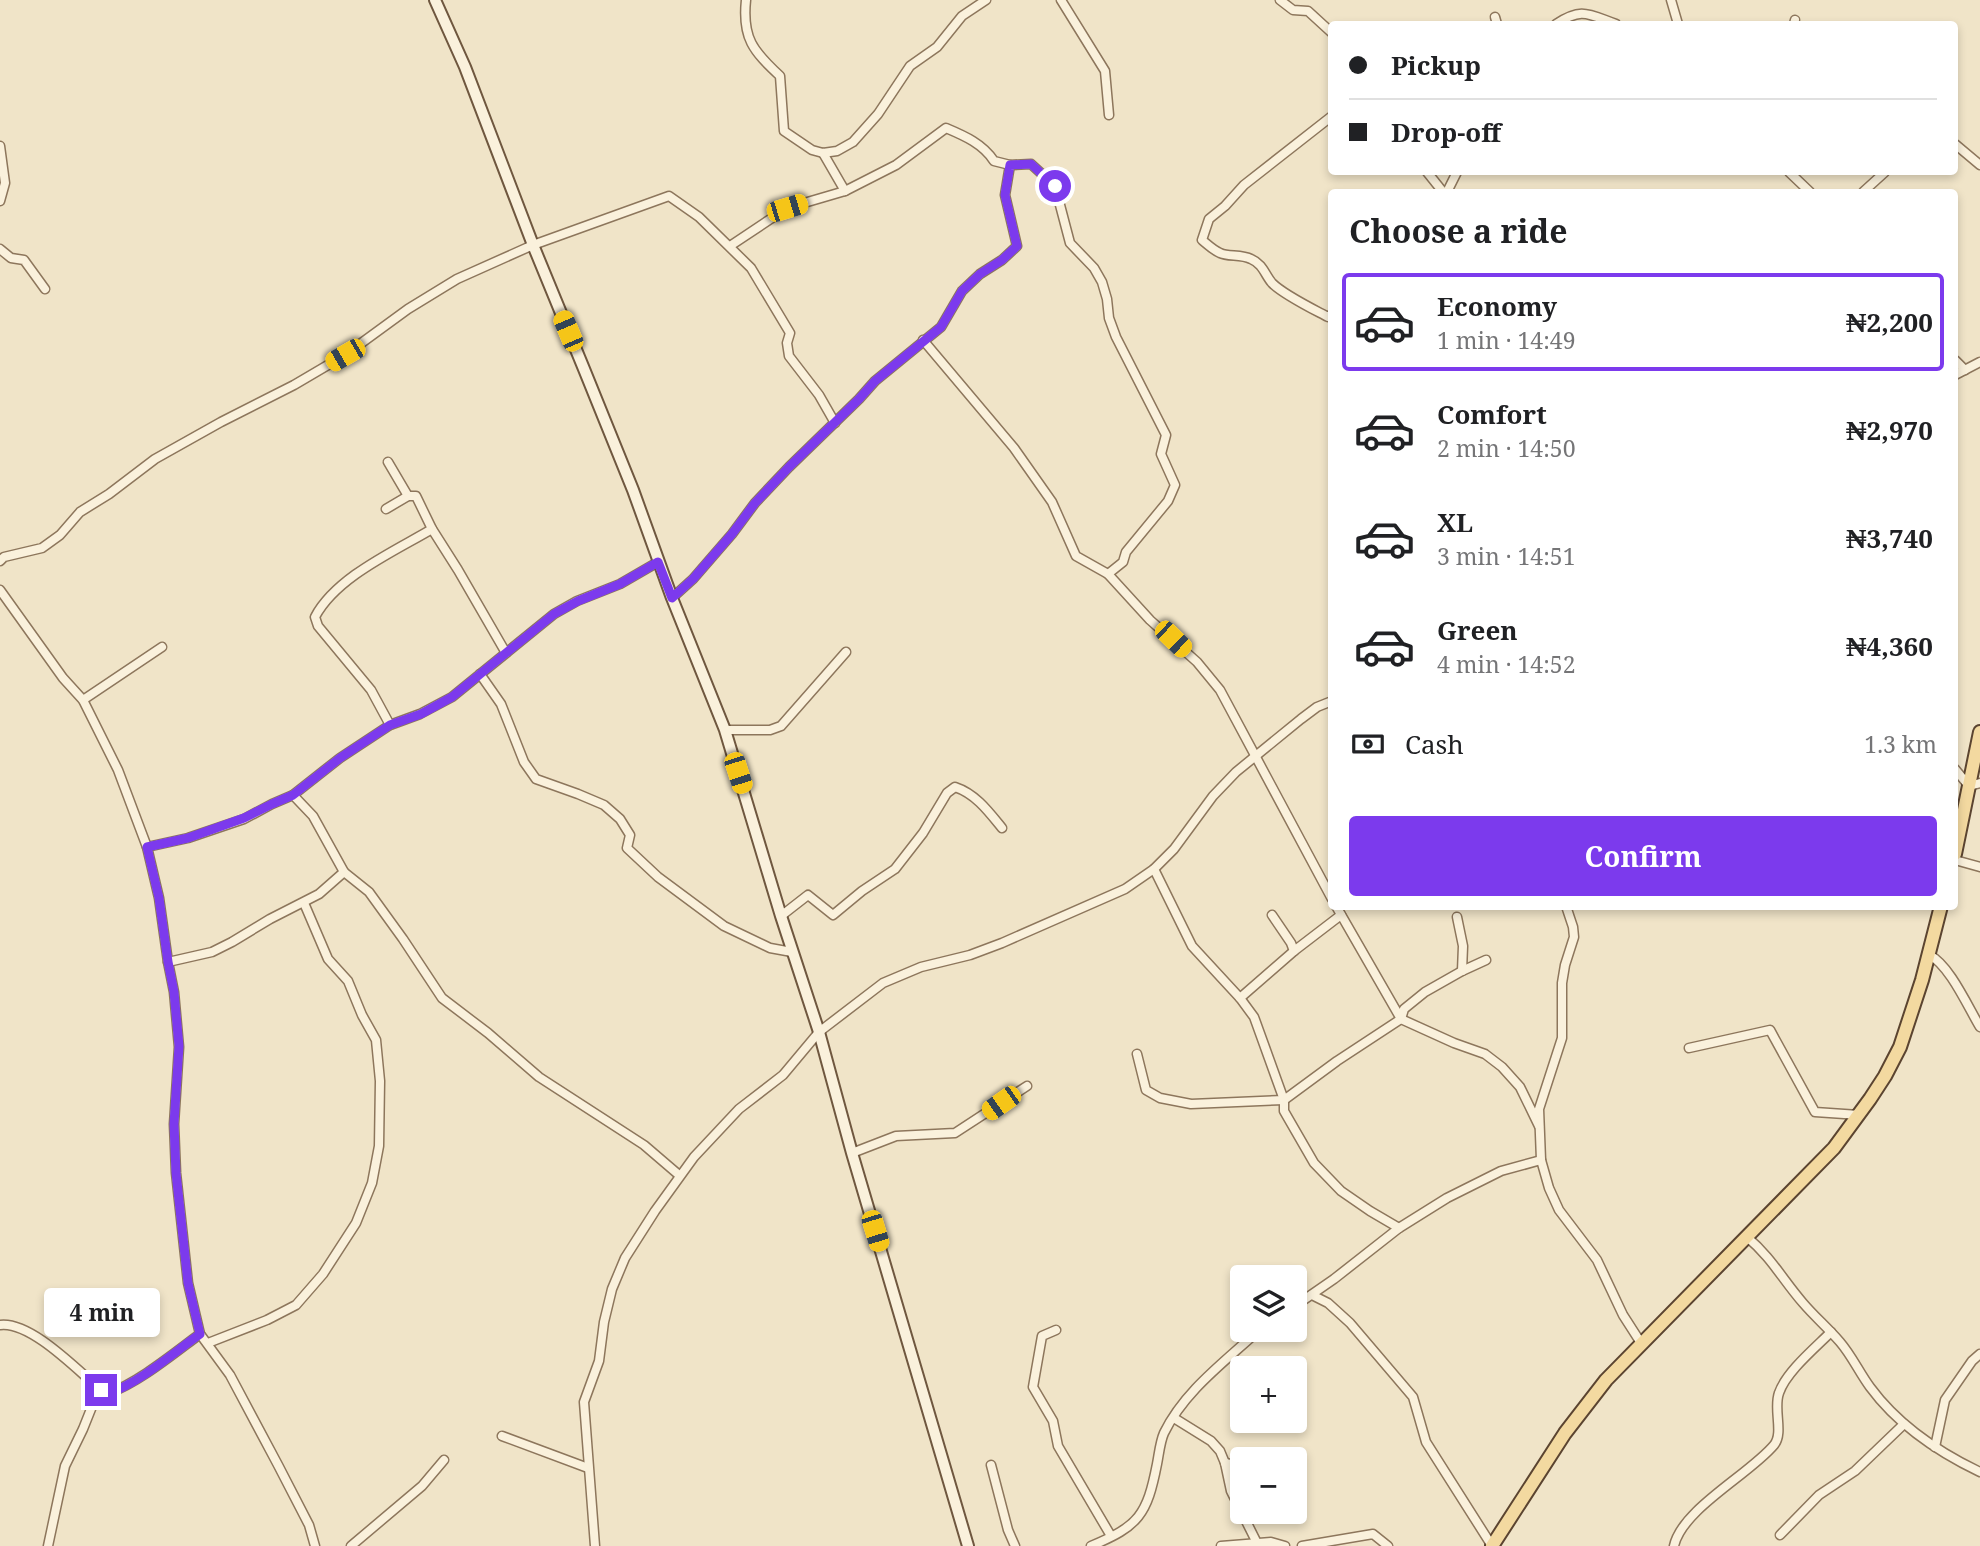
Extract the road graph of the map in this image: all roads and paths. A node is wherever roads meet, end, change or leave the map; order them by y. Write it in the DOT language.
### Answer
graph roads {
  1 [pos="435,0"];
  2 [pos="746,0"];
  3 [pos="986,0"];
  4 [pos="1061,0"];
  5 [pos="1280,0"];
  6 [pos="1671,0"];
  7 [pos="1561,21"];
  8 [pos="1608,21"];
  9 [pos="1677,21"];
  10 [pos="1328,29"];
  11 [pos="1109,115"];
  12 [pos="1328,119"];
  13 [pos="0,146"];
  14 [pos="1958,146"];
  15 [pos="823,153"];
  16 [pos="1980,164"];
  17 [pos="1010,165"];
  18 [pos="1430,175"];
  19 [pos="1792,175"];
  20 [pos="1802,175"];
  21 [pos="1882,175"];
  22 [pos="1799,181"];
  23 [pos="1442,189"];
  24 [pos="1807,189"];
  25 [pos="1866,189"];
  26 [pos="845,191"];
  27 [pos="0,201"];
  28 [pos="533,245"];
  29 [pos="730,246"];
  30 [pos="0,249"];
  31 [pos="45,289"];
  32 [pos="1328,317"];
  33 [pos="923,340"];
  34 [pos="1980,362"];
  35 [pos="1958,363"];
  36 [pos="1965,370"];
  37 [pos="1958,374"];
  38 [pos="835,423"];
  39 [pos="388,462"];
  40 [pos="408,496"];
  41 [pos="386,509"];
  42 [pos="432,529"];
  43 [pos="0,548"];
  44 [pos="2,559"];
  45 [pos="658,562"];
  46 [pos="1108,575"];
  47 [pos="0,590"];
  48 [pos="672,598"];
  49 [pos="162,647"];
  50 [pos="846,652"];
  51 [pos="506,653"];
  52 [pos="480,674"];
  53 [pos="83,700"];
  54 [pos="1328,703"];
  55 [pos="390,725"];
  56 [pos="725,730"];
  57 [pos="1980,732"];
  58 [pos="1255,757"];
  59 [pos="1958,771"];
  60 [pos="1975,784"];
  61 [pos="293,795"];
  62 [pos="1002,828"];
  63 [pos="1958,844"];
  64 [pos="147,847"];
  65 [pos="1958,861"];
  66 [pos="1980,867"];
  67 [pos="1154,869"];
  68 [pos="344,873"];
  69 [pos="1328,892"];
  70 [pos="304,903"];
  71 [pos="1339,910"];
  72 [pos="1567,910"];
  73 [pos="1940,910"];
  74 [pos="1272,915"];
  75 [pos="1342,915"];
  76 [pos="781,916"];
  77 [pos="1457,917"];
  78 [pos="792,951"];
  79 [pos="1294,951"];
  80 [pos="1928,955"];
  81 [pos="1486,960"];
  82 [pos="168,962"];
  83 [pos="1462,971"];
  84 [pos="1240,998"];
  85 [pos="1401,1019"];
  86 [pos="1980,1027"];
  87 [pos="819,1032"];
  88 [pos="1689,1048"];
  89 [pos="1137,1054"];
  90 [pos="1027,1086"];
  91 [pos="1284,1100"];
  92 [pos="1859,1115"];
  93 [pos="1539,1126"];
  94 [pos="852,1153"];
  95 [pos="1541,1160"];
  96 [pos="679,1175"];
  97 [pos="1399,1228"];
  98 [pos="1747,1237"];
  99 [pos="1312,1295"];
  100 [pos="1307,1298"];
  101 [pos="0,1325"];
  102 [pos="1056,1330"];
  103 [pos="1831,1332"];
  104 [pos="200,1334"];
  105 [pos="1245,1342"];
  106 [pos="208,1343"];
  107 [pos="1641,1343"];
  108 [pos="1980,1354"];
  109 [pos="101,1390"];
  110 [pos="1174,1418"];
  111 [pos="1904,1424"];
  112 [pos="502,1436"];
  113 [pos="1935,1447"];
  114 [pos="444,1460"];
  115 [pos="1226,1463"];
  116 [pos="1230,1464"];
  117 [pos="991,1465"];
  118 [pos="588,1468"];
  119 [pos="1980,1472"];
  120 [pos="1780,1535"];
  121 [pos="1110,1541"];
  122 [pos="1257,1543"];
  123 [pos="48,1546"];
  124 [pos="314,1546"];
  125 [pos="351,1546"];
  126 [pos="595,1546"];
  127 [pos="968,1546"];
  128 [pos="1015,1546"];
  129 [pos="1091,1546"];
  130 [pos="1221,1546"];
  131 [pos="1285,1546"];
  132 [pos="1302,1546"];
  133 [pos="1388,1546"];
  134 [pos="1492,1546"];
  135 [pos="1674,1546"];
  1 -- 28 [label="main road"];
  2 -- 15 [label="street"];
  3 -- 15 [label="street"];
  4 -- 11 [label="street"];
  5 -- 10 [label="street"];
  6 -- 9 [label="street"];
  7 -- 8 [label="street"];
  12 -- 32 [label="street"];
  13 -- 27 [label="street"];
  14 -- 16 [label="street"];
  15 -- 26 [label="street"];
  17 -- 26 [label="street"];
  17 -- 33 [label="street"];
  17 -- 46 [label="street"];
  18 -- 23 [label="street"];
  19 -- 22 [label="street"];
  20 -- 22 [label="street"];
  21 -- 25 [label="street"];
  22 -- 24 [label="street"];
  26 -- 29 [label="street"];
  28 -- 29 [label="street"];
  28 -- 44 [label="street"];
  28 -- 45 [label="main road"];
  29 -- 38 [label="street"];
  30 -- 31 [label="street"];
  33 -- 38 [label="street"];
  33 -- 46 [label="street"];
  34 -- 36 [label="street"];
  35 -- 36 [label="street"];
  36 -- 37 [label="street"];
  38 -- 48 [label="street"];
  39 -- 40 [label="street"];
  40 -- 41 [label="street"];
  40 -- 42 [label="street"];
  42 -- 51 [label="street"];
  42 -- 55 [label="street"];
  43 -- 44 [label="street"];
  45 -- 48 [label="main road"];
  45 -- 51 [label="street"];
  46 -- 58 [label="street"];
  47 -- 53 [label="street"];
  48 -- 56 [label="main road"];
  49 -- 53 [label="street"];
  50 -- 56 [label="street"];
  51 -- 52 [label="street"];
  52 -- 55 [label="street"];
  52 -- 78 [label="street"];
  53 -- 64 [label="street"];
  54 -- 58 [label="street"];
  55 -- 61 [label="street"];
  56 -- 76 [label="main road"];
  57 -- 60 [label="main road"];
  58 -- 67 [label="street"];
  58 -- 69 [label="street"];
  59 -- 60 [label="street"];
  60 -- 63 [label="main road"];
  61 -- 64 [label="street"];
  61 -- 68 [label="street"];
  62 -- 76 [label="street"];
  64 -- 82 [label="street"];
  65 -- 66 [label="street"];
  67 -- 84 [label="street"];
  67 -- 87 [label="street"];
  68 -- 70 [label="street"];
  68 -- 96 [label="street"];
  70 -- 82 [label="street"];
  70 -- 106 [label="street"];
  71 -- 75 [label="street"];
  72 -- 93 [label="street"];
  73 -- 80 [label="main road"];
  74 -- 79 [label="street"];
  75 -- 79 [label="street"];
  75 -- 85 [label="street"];
  76 -- 78 [label="main road"];
  77 -- 83 [label="street"];
  78 -- 87 [label="main road"];
  79 -- 84 [label="street"];
  80 -- 86 [label="street"];
  80 -- 92 [label="main road"];
  81 -- 83 [label="street"];
  82 -- 104 [label="street"];
  83 -- 85 [label="street"];
  84 -- 91 [label="street"];
  85 -- 91 [label="street"];
  85 -- 93 [label="street"];
  87 -- 94 [label="main road"];
  87 -- 96 [label="street"];
  88 -- 92 [label="street"];
  89 -- 91 [label="street"];
  90 -- 94 [label="street"];
  91 -- 97 [label="street"];
  92 -- 98 [label="main road"];
  93 -- 95 [label="street"];
  94 -- 127 [label="main road"];
  95 -- 97 [label="street"];
  95 -- 107 [label="street"];
  96 -- 118 [label="street"];
  97 -- 99 [label="street"];
  98 -- 103 [label="street"];
  98 -- 107 [label="main road"];
  99 -- 100 [label="street"];
  99 -- 134 [label="street"];
  101 -- 109 [label="street"];
  102 -- 121 [label="street"];
  103 -- 111 [label="street"];
  103 -- 135 [label="street"];
  104 -- 106 [label="street"];
  104 -- 109 [label="street"];
  105 -- 110 [label="street"];
  106 -- 124 [label="street"];
  107 -- 134 [label="main road"];
  108 -- 113 [label="street"];
  109 -- 123 [label="street"];
  110 -- 115 [label="street"];
  110 -- 121 [label="street"];
  111 -- 113 [label="street"];
  111 -- 120 [label="street"];
  112 -- 118 [label="street"];
  113 -- 119 [label="street"];
  114 -- 125 [label="street"];
  115 -- 116 [label="street"];
  115 -- 122 [label="street"];
  117 -- 128 [label="street"];
  118 -- 126 [label="street"];
  121 -- 129 [label="street"];
  122 -- 130 [label="street"];
  122 -- 131 [label="street"];
  132 -- 133 [label="street"];
}
